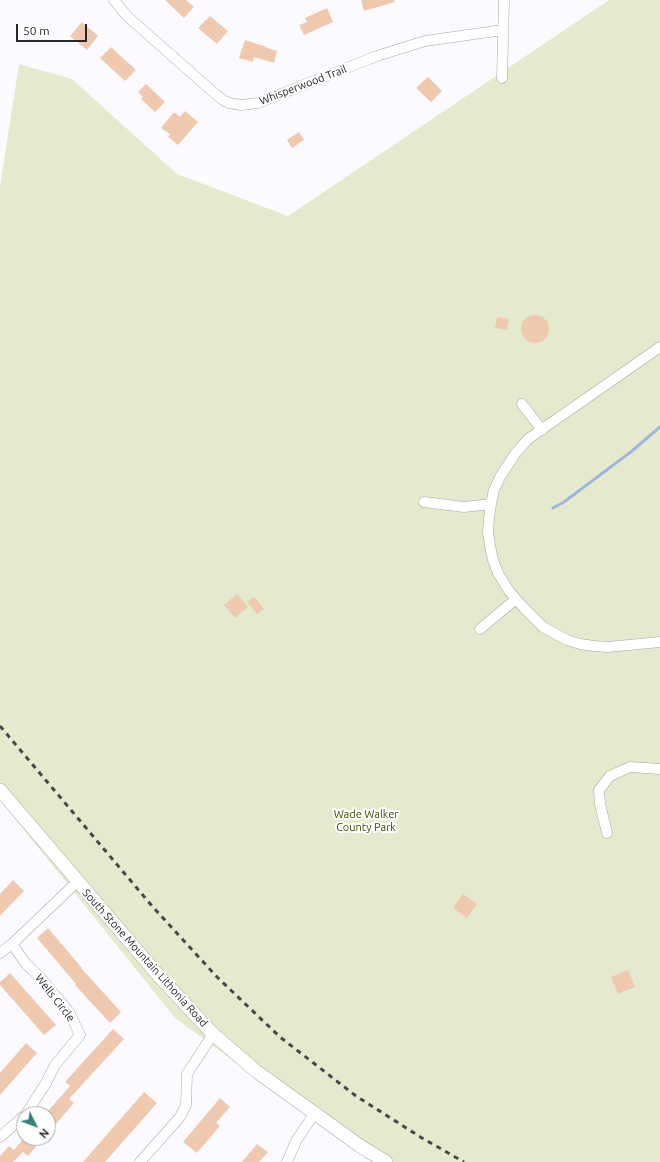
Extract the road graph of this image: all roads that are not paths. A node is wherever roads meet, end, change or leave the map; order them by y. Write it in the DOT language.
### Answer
graph roads {
  1 [pos="114,0"];
  2 [pos="504,0"];
  3 [pos="503,30"];
  4 [pos="502,78"];
  5 [pos="660,347"];
  6 [pos="522,404"];
  7 [pos="542,430"];
  8 [pos="424,502"];
  9 [pos="491,504"];
  10 [pos="516,599"];
  11 [pos="480,629"];
  12 [pos="660,642"];
  13 [pos="660,769"];
  14 [pos="0,790"];
  15 [pos="607,833"];
  16 [pos="78,881"];
  17 [pos="12,944"];
  18 [pos="0,953"];
  19 [pos="213,1034"];
  20 [pos="31,1106"];
  21 [pos="314,1114"];
  22 [pos="16,1123"];
  23 [pos="0,1137"];
  24 [pos="140,1162"];
  25 [pos="287,1162"];
  26 [pos="386,1162"];
  1 -- 3 [label="street, Whisperwood Trail"];
  2 -- 3 [label="street"];
  3 -- 4 [label="street"];
  5 -- 7 [label="street"];
  6 -- 7 [label="street"];
  7 -- 9 [label="street"];
  8 -- 9 [label="street"];
  9 -- 10 [label="street"];
  10 -- 11 [label="street"];
  10 -- 12 [label="street"];
  13 -- 15 [label="street"];
  14 -- 16 [label="main road, South Stone Mountain Lithonia Road"];
  16 -- 17 [label="street"];
  16 -- 19 [label="main road, South Stone Mountain Lithonia Road"];
  17 -- 18 [label="street"];
  17 -- 20 [label="street, Wells Circle"];
  19 -- 21 [label="main road, South Stone Mountain Lithonia Road"];
  19 -- 24 [label="street"];
  21 -- 25 [label="street"];
  21 -- 26 [label="main road, South Stone Mountain Lithonia Road"];
  22 -- 23 [label="street"];
}
